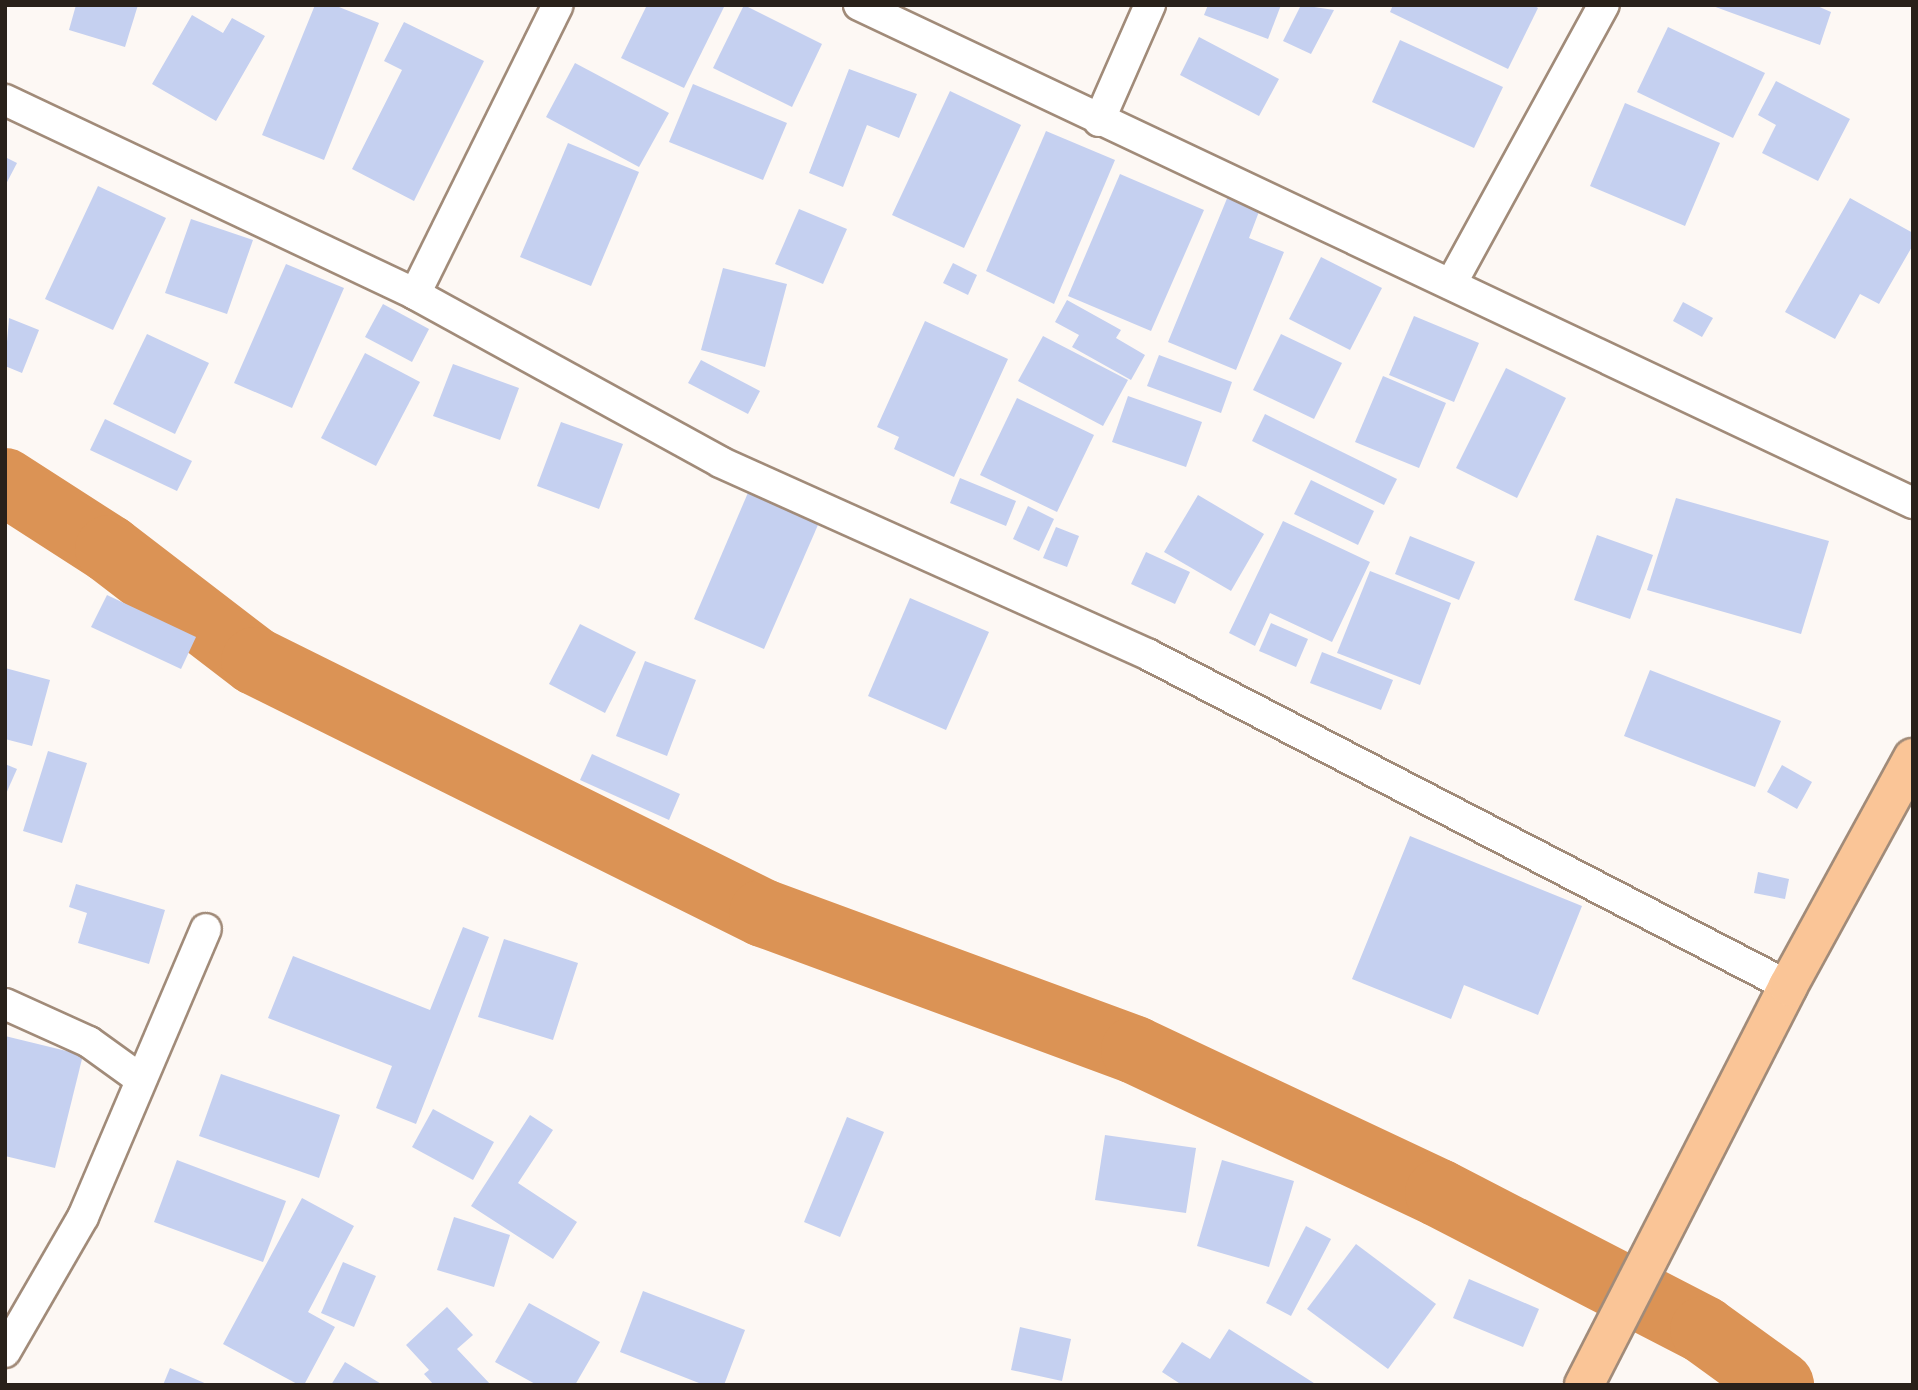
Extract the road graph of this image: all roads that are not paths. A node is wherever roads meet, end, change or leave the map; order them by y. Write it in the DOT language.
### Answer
graph roads {
  1 [pos="558,5"];
  2 [pos="859,5"];
  3 [pos="1150,5"];
  4 [pos="1604,5"];
  5 [pos="5,100"];
  6 [pos="1099,121"];
  7 [pos="1451,285"];
  8 [pos="415,294"];
  9 [pos="1913,503"];
  10 [pos="1913,758"];
  11 [pos="206,929"];
  12 [pos="1788,986"];
  13 [pos="5,1004"];
  14 [pos="139,1078"];
  15 [pos="5,1352"];
  16 [pos="1584,1385"];
  1 -- 8 [label="street"];
  2 -- 6 [label="street"];
  3 -- 6 [label="street"];
  4 -- 7 [label="street"];
  5 -- 8 [label="street"];
  6 -- 7 [label="street"];
  7 -- 9 [label="street"];
  8 -- 12 [label="street"];
  10 -- 12 [label="main road"];
  11 -- 14 [label="street"];
  12 -- 16 [label="main road"];
  13 -- 14 [label="street"];
  14 -- 15 [label="street"];
}
